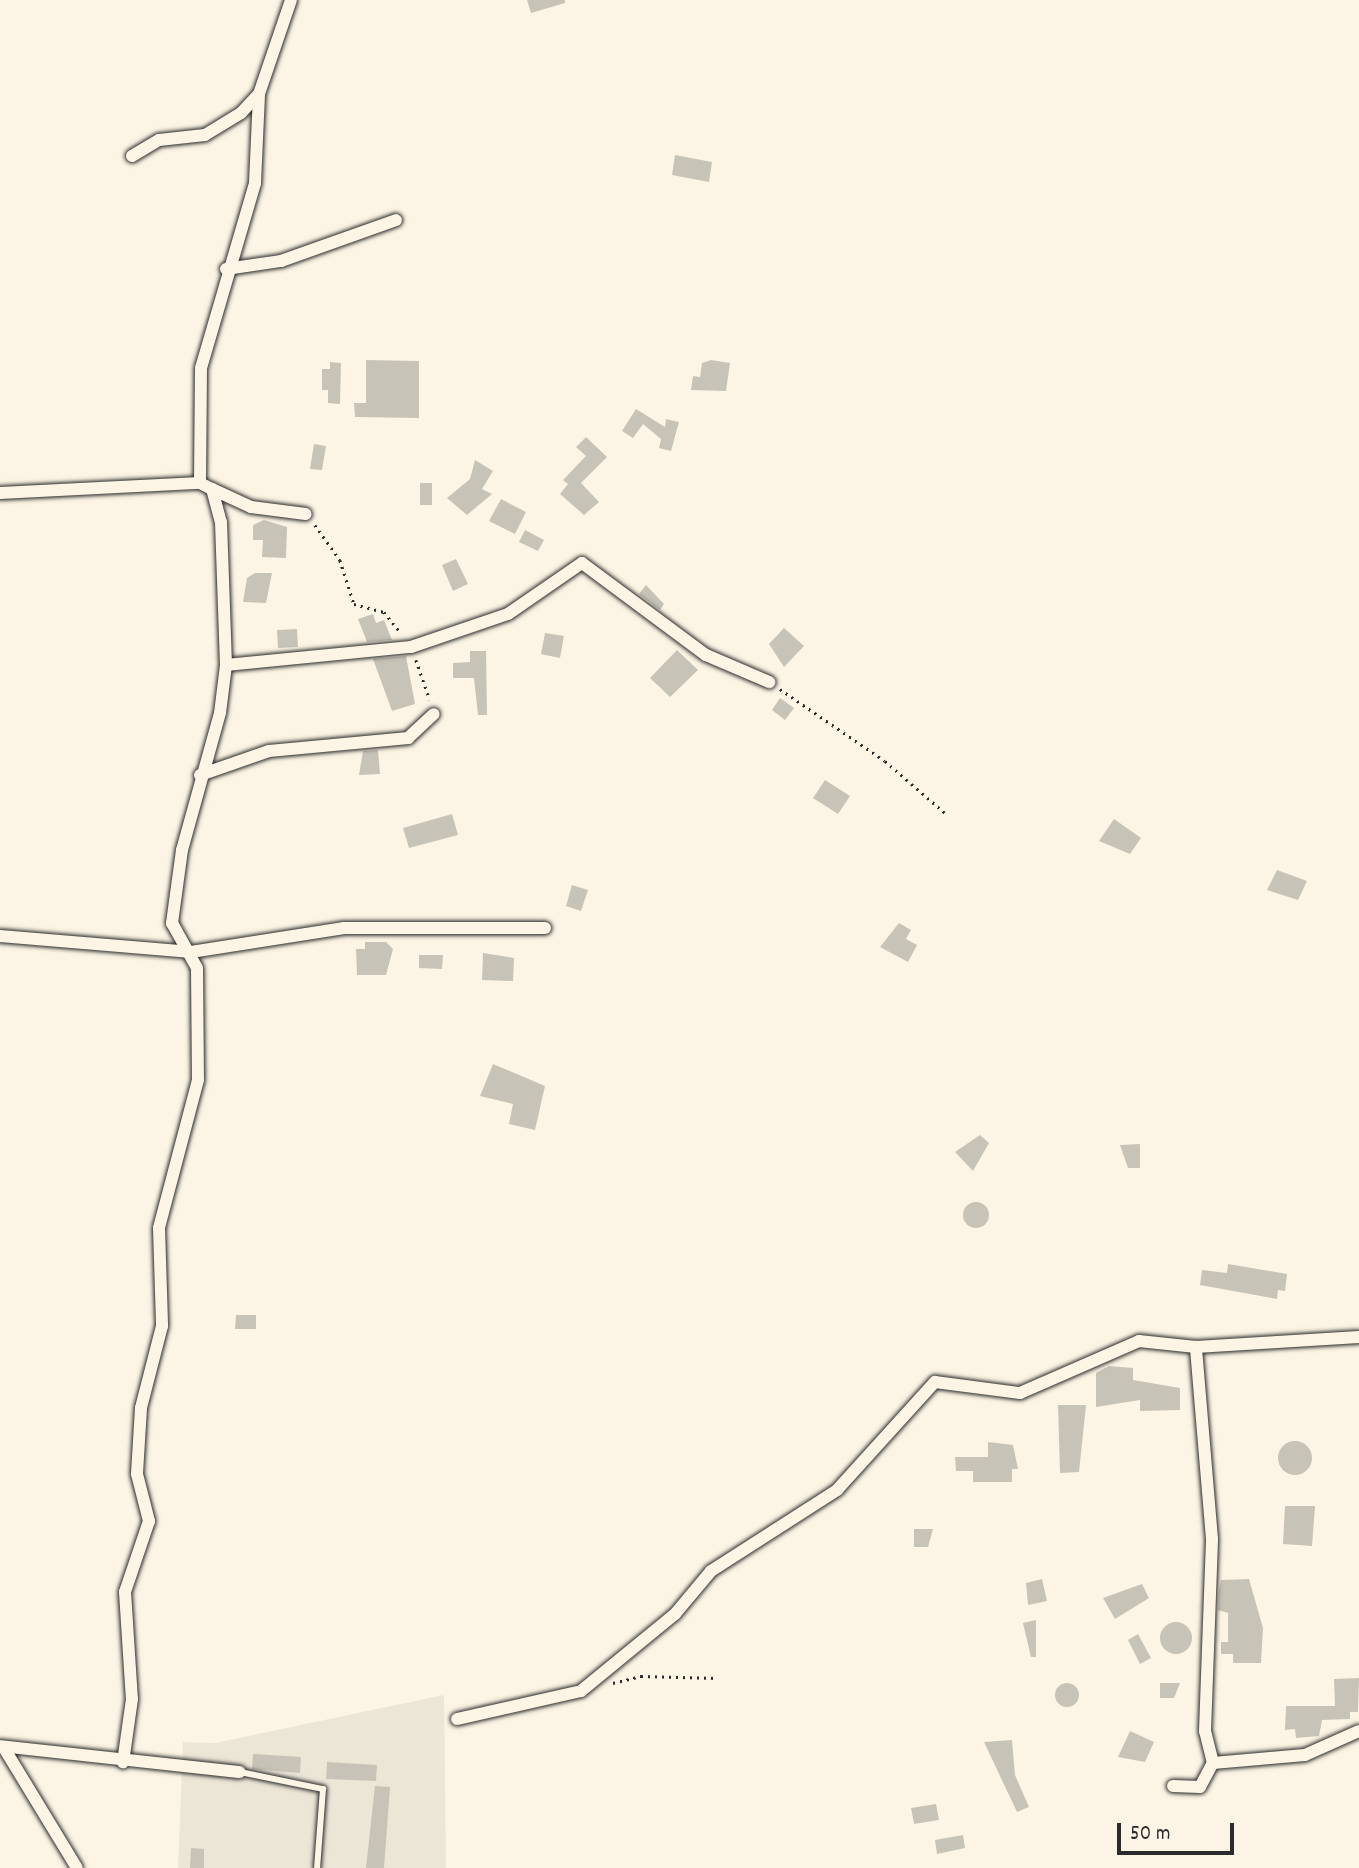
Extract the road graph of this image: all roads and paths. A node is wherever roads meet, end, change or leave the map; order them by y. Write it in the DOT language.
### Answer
graph roads {
  1 [pos="291,0"];
  2 [pos="259,94"];
  3 [pos="132,156"];
  4 [pos="396,220"];
  5 [pos="226,270"];
  6 [pos="206,486"];
  7 [pos="0,493"];
  8 [pos="306,514"];
  9 [pos="411,647"];
  10 [pos="226,665"];
  11 [pos="769,682"];
  12 [pos="434,714"];
  13 [pos="200,775"];
  14 [pos="945,813"];
  15 [pos="545,928"];
  16 [pos="0,936"];
  17 [pos="191,952"];
  18 [pos="1359,1337"];
  19 [pos="1196,1348"];
  20 [pos="717,1678"];
  21 [pos="605,1685"];
  22 [pos="457,1719"];
  23 [pos="1359,1731"];
  24 [pos="2,1747"];
  25 [pos="123,1762"];
  26 [pos="1213,1763"];
  27 [pos="240,1772"];
  28 [pos="1173,1786"];
  29 [pos="77,1868"];
  30 [pos="317,1868"];
  1 -- 2 [label="street"];
  2 -- 3 [label="street"];
  2 -- 5 [label="street"];
  4 -- 5 [label="street"];
  5 -- 6 [label="street"];
  6 -- 7 [label="street"];
  6 -- 8 [label="street"];
  6 -- 10 [label="street"];
  8 -- 9 [label="path"];
  9 -- 10 [label="street"];
  9 -- 11 [label="street"];
  9 -- 12 [label="path"];
  10 -- 13 [label="street"];
  11 -- 14 [label="path"];
  12 -- 13 [label="street"];
  13 -- 17 [label="street"];
  15 -- 17 [label="street"];
  16 -- 17 [label="street"];
  17 -- 25 [label="street"];
  18 -- 19 [label="street"];
  19 -- 22 [label="street"];
  19 -- 26 [label="street"];
  20 -- 21 [label="path"];
  23 -- 26 [label="street"];
  24 -- 25 [label="street"];
  24 -- 29 [label="street"];
  25 -- 27 [label="street"];
  26 -- 28 [label="street"];
  27 -- 30 [label="lane"];
}
